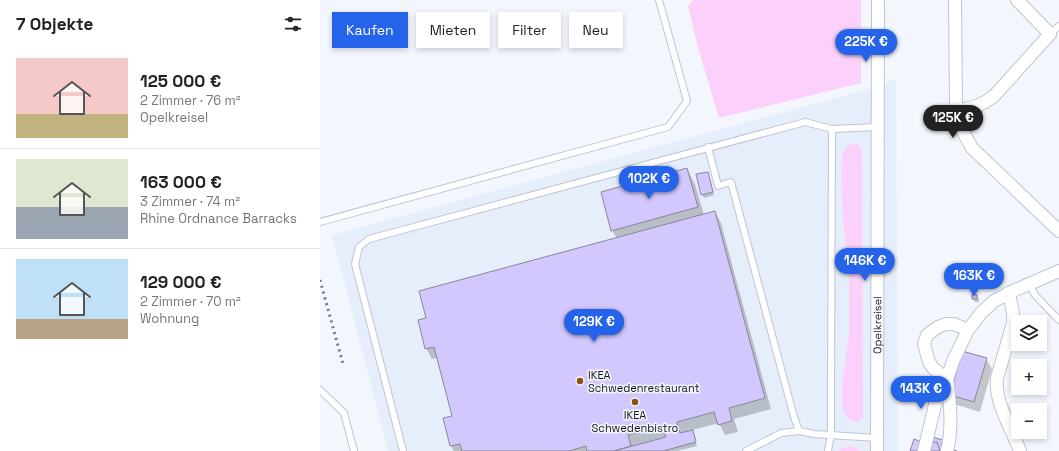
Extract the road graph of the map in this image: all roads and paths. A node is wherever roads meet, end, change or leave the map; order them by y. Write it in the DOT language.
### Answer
graph roads {
  1 [pos="660,0"];
  2 [pos="878,0"];
  3 [pos="955,0"];
  4 [pos="1017,0"];
  5 [pos="1055,30"];
  6 [pos="957,110"];
  7 [pos="877,127"];
  8 [pos="832,130"];
  9 [pos="708,147"];
  10 [pos="320,222"];
  11 [pos="1059,231"];
  12 [pos="1059,271"];
  13 [pos="1029,284"];
  14 [pos="1008,293"];
  15 [pos="1059,320"];
  16 [pos="968,330"];
  17 [pos="947,379"];
  18 [pos="320,390"];
  19 [pos="799,431"];
  20 [pos="831,434"];
  21 [pos="878,438"];
  22 [pos="354,451"];
  23 [pos="403,451"];
  24 [pos="746,451"];
  25 [pos="828,451"];
  26 [pos="877,451"];
  27 [pos="924,451"];
  28 [pos="946,451"];
  29 [pos="1020,451"];
  1 -- 10 [label="lane"];
  2 -- 7 [label="street, Opelkreisel"];
  3 -- 6 [label="street"];
  4 -- 5 [label="street"];
  5 -- 6 [label="street"];
  6 -- 11 [label="street"];
  7 -- 8 [label="lane"];
  7 -- 21 [label="street, Opelkreisel"];
  8 -- 9 [label="lane"];
  8 -- 20 [label="lane"];
  9 -- 19 [label="lane"];
  9 -- 23 [label="lane"];
  12 -- 13 [label="street"];
  13 -- 14 [label="street"];
  13 -- 15 [label="lane"];
  14 -- 16 [label="street"];
  14 -- 29 [label="street"];
  16 -- 17 [label="street"];
  16 -- 17 [label="street"];
  17 -- 27 [label="street"];
  17 -- 28 [label="street"];
  18 -- 22 [label="lane"];
  19 -- 20 [label="lane"];
  19 -- 24 [label="lane"];
  20 -- 21 [label="lane"];
  20 -- 25 [label="lane"];
  21 -- 26 [label="street, Opelkreisel"];
}
